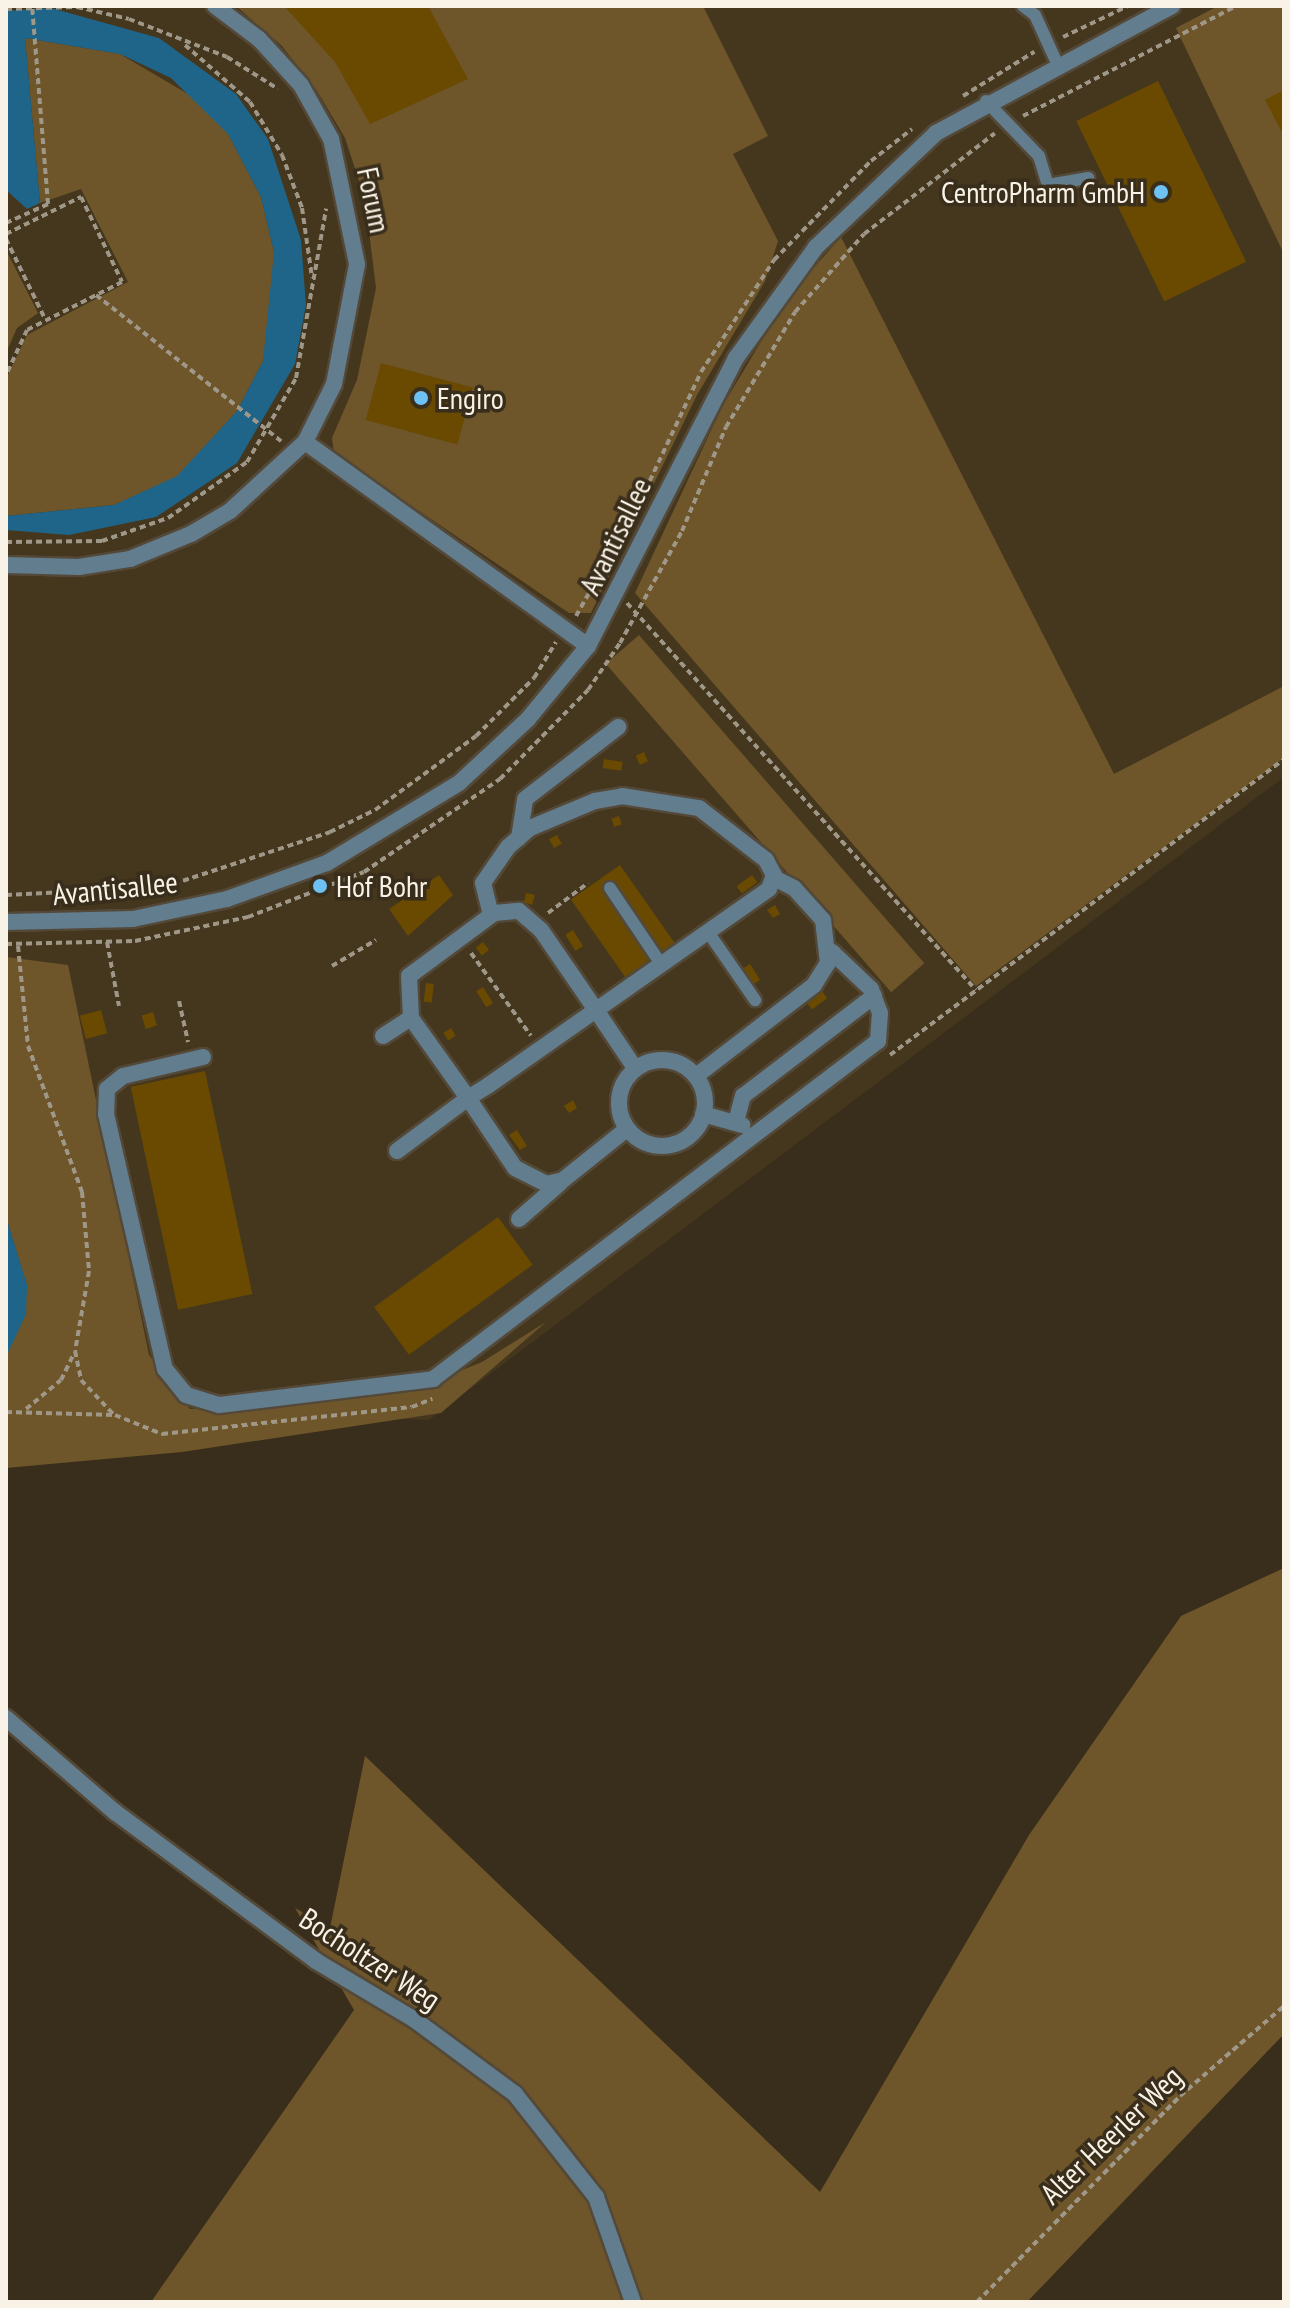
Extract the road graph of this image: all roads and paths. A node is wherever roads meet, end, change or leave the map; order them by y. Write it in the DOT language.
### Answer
graph roads {
  1 [pos="32,6"];
  2 [pos="215,6"];
  3 [pos="1023,6"];
  4 [pos="1128,6"];
  5 [pos="1172,6"];
  6 [pos="1219,6"];
  7 [pos="6,9"];
  8 [pos="1040,10"];
  9 [pos="1221,14"];
  10 [pos="180,41"];
  11 [pos="1048,44"];
  12 [pos="1057,63"];
  13 [pos="287,95"];
  14 [pos="986,101"];
  15 [pos="952,103"];
  16 [pos="917,126"];
  17 [pos="1088,178"];
  18 [pos="327,192"];
  19 [pos="6,222"];
  20 [pos="14,229"];
  21 [pos="6,236"];
  22 [pos="313,283"];
  23 [pos="96,294"];
  24 [pos="45,319"];
  25 [pos="6,375"];
  26 [pos="269,432"];
  27 [pos="305,442"];
  28 [pos="6,542"];
  29 [pos="6,565"];
  30 [pos="620,596"];
  31 [pos="565,631"];
  32 [pos="588,646"];
  33 [pos="618,727"];
  34 [pos="519,838"];
  35 [pos="774,878"];
  36 [pos="588,883"];
  37 [pos="610,888"];
  38 [pos="6,895"];
  39 [pos="491,915"];
  40 [pos="105,921"];
  41 [pos="6,922"];
  42 [pos="535,923"];
  43 [pos="708,932"];
  44 [pos="376,940"];
  45 [pos="18,945"];
  46 [pos="444,947"];
  47 [pos="832,952"];
  48 [pos="661,964"];
  49 [pos="332,966"];
  50 [pos="976,990"];
  51 [pos="874,996"];
  52 [pos="755,1000"];
  53 [pos="179,1001"];
  54 [pos="119,1006"];
  55 [pos="596,1010"];
  56 [pos="411,1018"];
  57 [pos="383,1036"];
  58 [pos="178,1047"];
  59 [pos="540,1049"];
  60 [pos="203,1057"];
  61 [pos="635,1068"];
  62 [pos="696,1076"];
  63 [pos="468,1098"];
  64 [pos="703,1114"];
  65 [pos="737,1118"];
  66 [pos="627,1129"];
  67 [pos="751,1136"];
  68 [pos="397,1151"];
  69 [pos="531,1180"];
  70 [pos="563,1180"];
  71 [pos="536,1205"];
  72 [pos="519,1219"];
  73 [pos="75,1351"];
  74 [pos="25,1409"];
  75 [pos="115,1415"];
  76 [pos="6,1718"];
  77 [pos="1284,2006"];
  78 [pos="983,2299"];
  79 [pos="633,2302"];
  80 [pos="977,2302"];
  1 -- 7 [label="path"];
  1 -- 10 [label="path"];
  1 -- 19 [label="path"];
  2 -- 27 [label="street, Forum"];
  3 -- 8 [label="lane"];
  4 -- 11 [label="path"];
  5 -- 12 [label="street, Avantisallee"];
  6 -- 9 [label="path"];
  8 -- 11 [label="lane"];
  10 -- 13 [label="path"];
  10 -- 22 [label="path"];
  11 -- 12 [label="lane"];
  11 -- 15 [label="path"];
  12 -- 14 [label="street, Avantisallee"];
  14 -- 17 [label="lane"];
  14 -- 30 [label="street, Avantisallee"];
  16 -- 31 [label="path"];
  18 -- 22 [label="path"];
  19 -- 20 [label="path"];
  20 -- 21 [label="path"];
  20 -- 23 [label="path"];
  21 -- 24 [label="path"];
  22 -- 26 [label="path"];
  23 -- 24 [label="path"];
  23 -- 26 [label="path"];
  24 -- 25 [label="path"];
  26 -- 28 [label="path"];
  27 -- 29 [label="street, Forum"];
  27 -- 31 [label="street"];
  30 -- 32 [label="street, Avantisallee"];
  30 -- 50 [label="path"];
  31 -- 32 [label="street"];
  31 -- 38 [label="path"];
  32 -- 40 [label="street, Avantisallee"];
  33 -- 34 [label="street"];
  34 -- 35 [label="street"];
  34 -- 39 [label="street"];
  35 -- 43 [label="street"];
  35 -- 47 [label="street"];
  36 -- 42 [label="path"];
  37 -- 48 [label="lane"];
  39 -- 42 [label="street"];
  39 -- 46 [label="street"];
  40 -- 41 [label="street, Avantisallee"];
  40 -- 54 [label="path"];
  42 -- 55 [label="street"];
  43 -- 48 [label="street"];
  43 -- 52 [label="lane"];
  44 -- 49 [label="path"];
  45 -- 73 [label="path"];
  46 -- 56 [label="street"];
  46 -- 59 [label="path"];
  47 -- 51 [label="street"];
  47 -- 62 [label="street"];
  48 -- 55 [label="street"];
  51 -- 65 [label="street"];
  51 -- 67 [label="street"];
  53 -- 58 [label="path"];
  55 -- 59 [label="street"];
  55 -- 61 [label="street"];
  56 -- 57 [label="street"];
  56 -- 63 [label="street"];
  59 -- 63 [label="street"];
  60 -- 67 [label="street"];
  61 -- 62 [label="street"];
  61 -- 66 [label="street"];
  62 -- 64 [label="street"];
  63 -- 68 [label="street"];
  63 -- 69 [label="street"];
  64 -- 65 [label="street"];
  64 -- 66 [label="street"];
  65 -- 67 [label="street"];
  66 -- 70 [label="street"];
  69 -- 70 [label="street"];
  69 -- 71 [label="street"];
  70 -- 71 [label="street"];
  71 -- 72 [label="street"];
  73 -- 74 [label="path"];
  73 -- 75 [label="path"];
  76 -- 79 [label="street, Bocholtzer Weg"];
  77 -- 78 [label="path, Alter Heerler Weg"];
  78 -- 80 [label="path, Alter Heerler Weg"];
}
